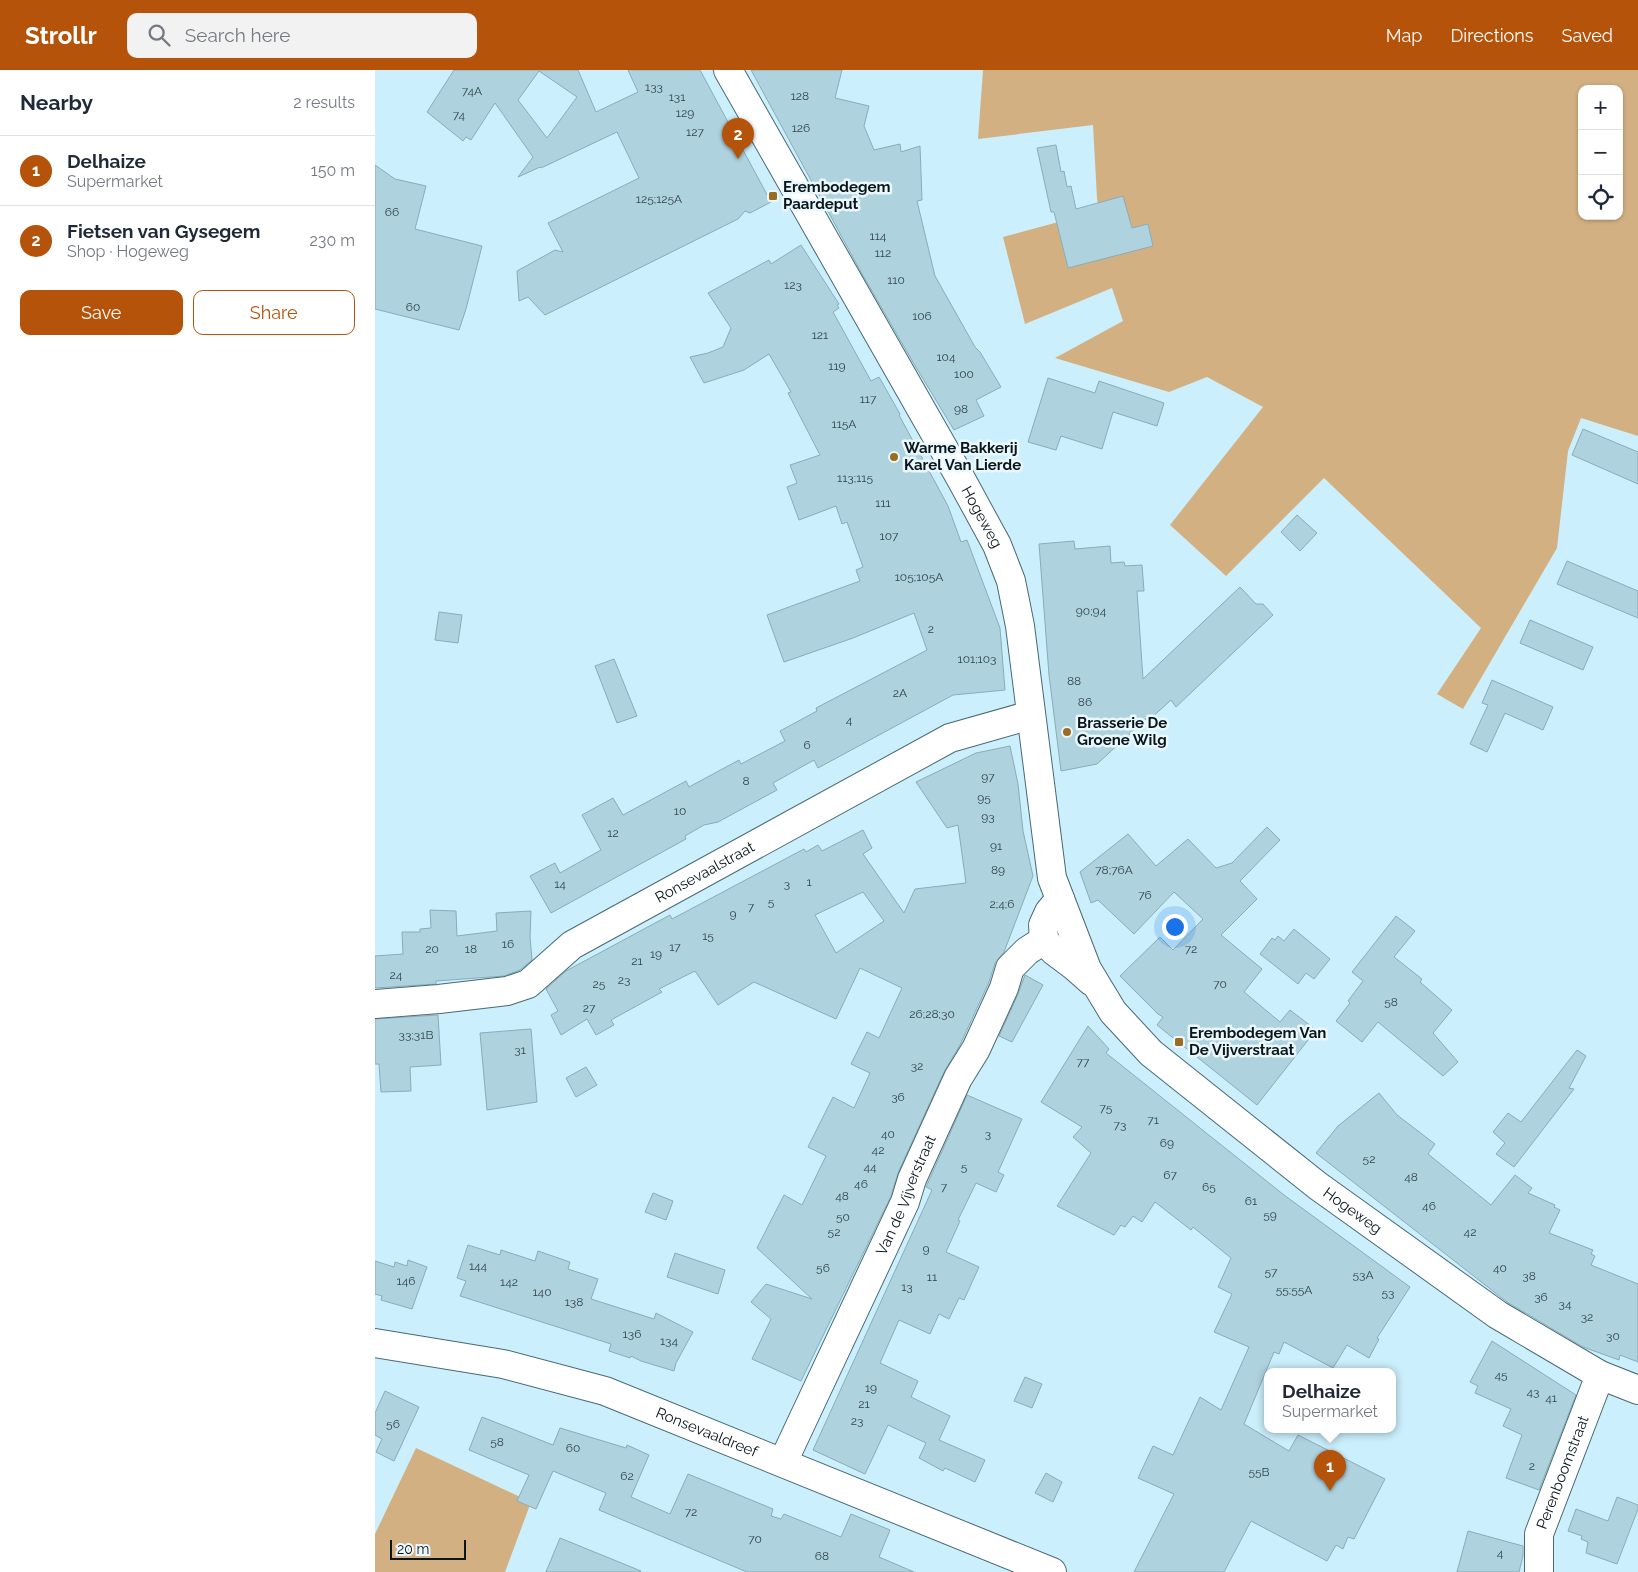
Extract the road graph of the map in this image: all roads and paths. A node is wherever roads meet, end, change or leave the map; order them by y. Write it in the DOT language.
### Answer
graph roads {
  1 [pos="728,70"];
  2 [pos="1031,714"];
  3 [pos="1060,898"];
  4 [pos="1044,940"];
  5 [pos="1099,989"];
  6 [pos="375,1004"];
  7 [pos="375,1343"];
  8 [pos="1600,1375"];
  9 [pos="1638,1390"];
  10 [pos="783,1462"];
  11 [pos="1025,1568"];
  12 [pos="1052,1572"];
  13 [pos="1539,1572"];
  1 -- 2 [label="street, Hogeweg"];
  2 -- 3 [label="street, Hogeweg"];
  2 -- 6 [label="street, Ronsevaalstraat"];
  3 -- 4 [label="street"];
  3 -- 5 [label="street, Hogeweg"];
  4 -- 5 [label="street, Hogeweg"];
  4 -- 10 [label="street, Van de Vijverstraat"];
  5 -- 8 [label="street, Hogeweg"];
  7 -- 10 [label="street, Ronsevaaldreef"];
  8 -- 9 [label="street, Hogeweg"];
  8 -- 13 [label="street, Perenboomstraat"];
  10 -- 11 [label="street, Ronsevaaldreef"];
  11 -- 12 [label="street, Ronsevaaldreef"];
}
